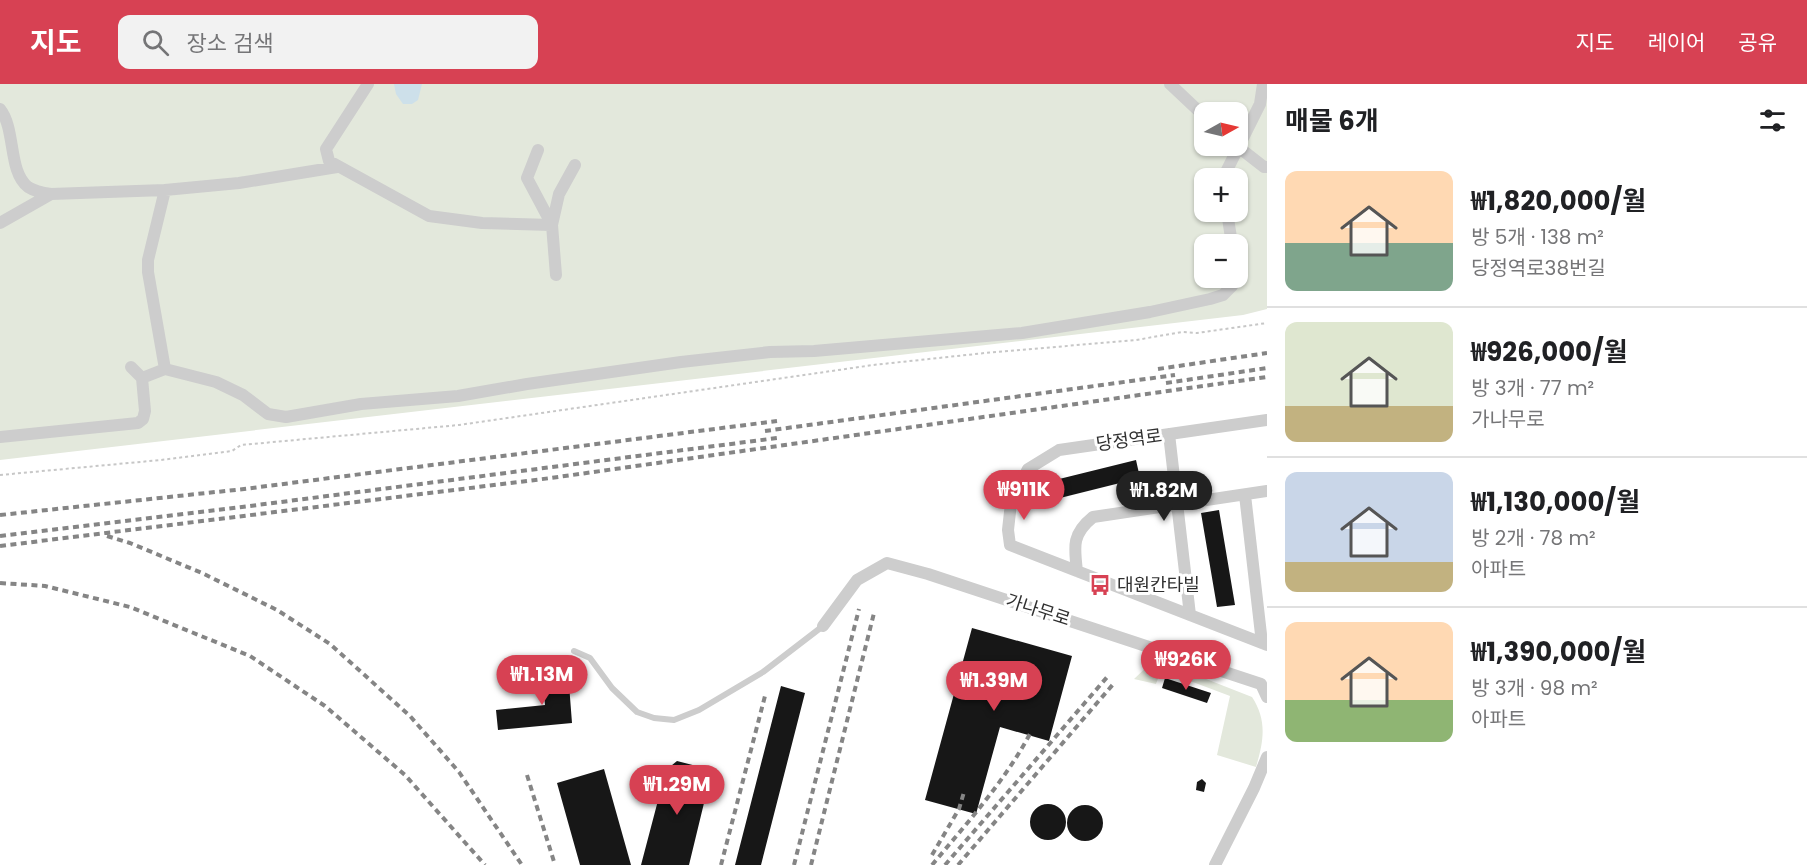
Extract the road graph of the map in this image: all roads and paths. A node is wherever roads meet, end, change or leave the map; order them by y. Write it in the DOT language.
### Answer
graph roads {
  1 [pos="368,84"];
  2 [pos="1170,84"];
  3 [pos="1263,84"];
  4 [pos="1194,107"];
  5 [pos="0,109"];
  6 [pos="1248,127"];
  7 [pos="538,150"];
  8 [pos="1248,154"];
  9 [pos="575,165"];
  10 [pos="337,166"];
  11 [pos="1267,167"];
  12 [pos="165,190"];
  13 [pos="51,194"];
  14 [pos="0,223"];
  15 [pos="552,225"];
  16 [pos="556,275"];
  17 [pos="1230,288"];
  18 [pos="1267,323"];
  19 [pos="131,367"];
  20 [pos="165,369"];
  21 [pos="142,378"];
  22 [pos="1267,420"];
  23 [pos="1169,434"];
  24 [pos="0,437"];
  25 [pos="0,475"];
  26 [pos="1267,491"];
  27 [pos="1245,495"];
  28 [pos="1177,504"];
  29 [pos="1077,571"];
  30 [pos="1191,615"];
  31 [pos="823,626"];
  32 [pos="1265,644"];
  33 [pos="574,651"];
  34 [pos="1267,697"];
  35 [pos="1267,757"];
  36 [pos="1215,865"];
  1 -- 10 [label="street"];
  2 -- 4 [label="street"];
  3 -- 6 [label="street"];
  5 -- 13 [label="street"];
  7 -- 15 [label="street"];
  8 -- 11 [label="street"];
  9 -- 15 [label="street"];
  10 -- 12 [label="street"];
  10 -- 15 [label="street"];
  12 -- 13 [label="street"];
  12 -- 20 [label="street"];
  13 -- 14 [label="street"];
  15 -- 16 [label="street"];
  17 -- 20 [label="street"];
  18 -- 25 [label="path"];
  19 -- 21 [label="street"];
  20 -- 21 [label="street"];
  21 -- 24 [label="street"];
  22 -- 23 [label="street, 당정역로"];
  23 -- 28 [label="street"];
  23 -- 29 [label="street, 당정역로"];
  26 -- 27 [label="street"];
  27 -- 28 [label="street"];
  27 -- 32 [label="street"];
  28 -- 29 [label="street"];
  28 -- 30 [label="street"];
  29 -- 30 [label="street, 당정역로"];
  30 -- 32 [label="street, 당정역로"];
  31 -- 33 [label="lane"];
  31 -- 34 [label="street, 가나무로"];
  35 -- 36 [label="street"];
}
